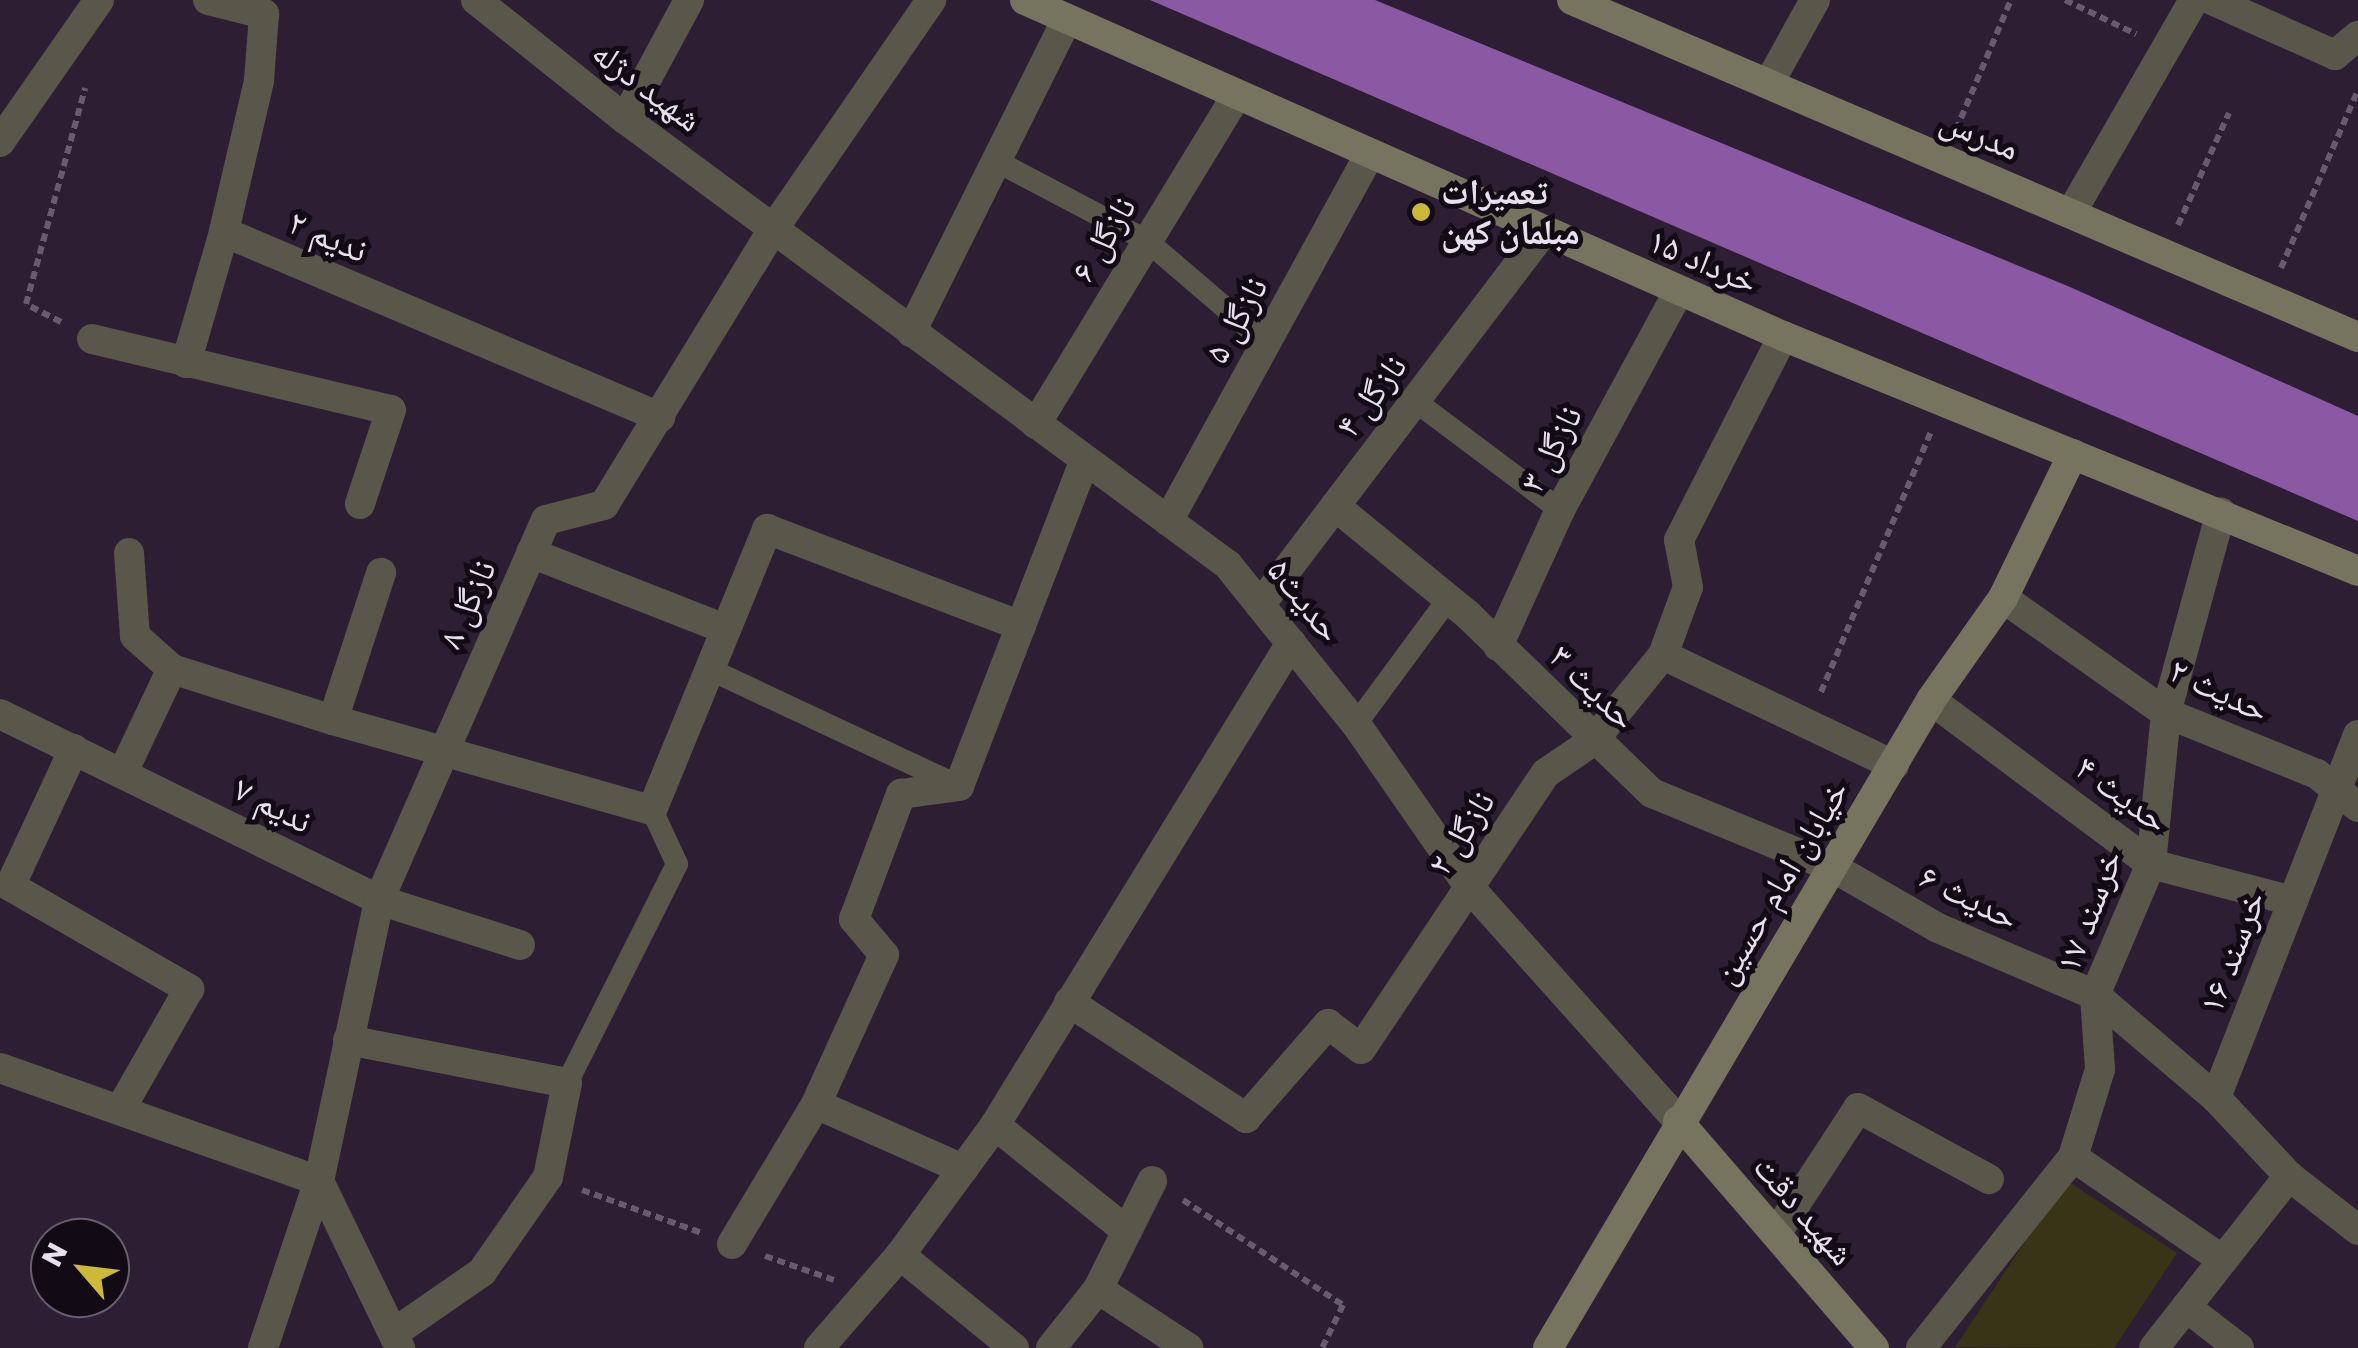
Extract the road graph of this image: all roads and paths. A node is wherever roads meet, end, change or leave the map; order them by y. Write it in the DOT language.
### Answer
graph roads {
  1 [pos="99,0"];
  2 [pos="208,0"];
  3 [pos="476,0"];
  4 [pos="689,0"];
  5 [pos="930,0"];
  6 [pos="1026,0"];
  7 [pos="1572,0"];
  8 [pos="1814,0"];
  9 [pos="2011,0"];
  10 [pos="2065,0"];
  11 [pos="2194,0"];
  12 [pos="2212,0"];
  13 [pos="269,7"];
  14 [pos="1067,19"];
  15 [pos="2358,36"];
  16 [pos="2170,50"];
  17 [pos="88,76"];
  18 [pos="1768,84"];
  19 [pos="2358,90"];
  20 [pos="1237,96"];
  21 [pos="2229,113"];
  22 [pos="625,118"];
  23 [pos="0,142"];
  24 [pos="1369,155"];
  25 [pos="1944,158"];
  26 [pos="998,162"];
  27 [pos="2071,213"];
  28 [pos="774,228"];
  29 [pos="224,232"];
  30 [pos="1543,232"];
  31 [pos="1146,240"];
  32 [pos="2165,253"];
  33 [pos="1679,291"];
  34 [pos="2268,298"];
  35 [pos="911,332"];
  36 [pos="1782,336"];
  37 [pos="2358,337"];
  38 [pos="92,339"];
  39 [pos="1266,343"];
  40 [pos="186,363"];
  41 [pos="1415,401"];
  42 [pos="1943,404"];
  43 [pos="660,417"];
  44 [pos="1036,424"];
  45 [pos="2074,454"];
  46 [pos="1085,460"];
  47 [pos="360,504"];
  48 [pos="1335,506"];
  49 [pos="1560,510"];
  50 [pos="2222,512"];
  51 [pos="1168,520"];
  52 [pos="129,553"];
  53 [pos="531,553"];
  54 [pos="2358,571"];
  55 [pos="381,573"];
  56 [pos="1448,598"];
  57 [pos="2002,598"];
  58 [pos="1260,604"];
  59 [pos="1021,626"];
  60 [pos="725,630"];
  61 [pos="1291,644"];
  62 [pos="1498,646"];
  63 [pos="1662,655"];
  64 [pos="709,669"];
  65 [pos="172,670"];
  66 [pos="1931,700"];
  67 [pos="2166,713"];
  68 [pos="0,714"];
  69 [pos="333,720"];
  70 [pos="1356,724"];
  71 [pos="1807,724"];
  72 [pos="2358,735"];
  73 [pos="1593,742"];
  74 [pos="74,749"];
  75 [pos="442,752"];
  76 [pos="1894,765"];
  77 [pos="123,772"];
  78 [pos="958,786"];
  79 [pos="2347,799"];
  80 [pos="652,810"];
  81 [pos="2151,864"];
  82 [pos="1834,868"];
  83 [pos="1470,888"];
  84 [pos="380,900"];
  85 [pos="2293,901"];
  86 [pos="520,945"];
  87 [pos="2095,995"];
  88 [pos="1069,1002"];
  89 [pos="348,1040"];
  90 [pos="0,1068"];
  91 [pos="567,1083"];
  92 [pos="2216,1098"];
  93 [pos="816,1104"];
  94 [pos="120,1110"];
  95 [pos="1678,1122"];
  96 [pos="995,1125"];
  97 [pos="2073,1156"];
  98 [pos="963,1169"];
  99 [pos="2289,1176"];
  100 [pos="1988,1179"];
  101 [pos="1152,1180"];
  102 [pos="319,1181"];
  103 [pos="2358,1230"];
  104 [pos="1127,1231"];
  105 [pos="1776,1234"];
  106 [pos="732,1244"];
  107 [pos="900,1255"];
  108 [pos="2223,1260"];
  109 [pos="1098,1288"];
  110 [pos="2186,1307"];
  111 [pos="397,1340"];
  112 [pos="263,1348"];
  113 [pos="819,1348"];
  114 [pos="1014,1348"];
  115 [pos="1050,1348"];
  116 [pos="1188,1348"];
  117 [pos="1322,1348"];
  118 [pos="1548,1348"];
  119 [pos="1874,1348"];
  120 [pos="1920,1348"];
  121 [pos="2154,1348"];
  122 [pos="2239,1348"];
  1 -- 23 [label="street"];
  2 -- 13 [label="street"];
  3 -- 22 [label="street, شهید دژله"];
  4 -- 22 [label="street"];
  5 -- 28 [label="street, نازگل ۸"];
  6 -- 14 [label="street, ۱۵ خرداد"];
  7 -- 18 [label="street, مدرس"];
  8 -- 18 [label="street"];
  9 -- 25 [label="path"];
  10 -- 16 [label="path"];
  11 -- 16 [label="street"];
  12 -- 15 [label="street"];
  13 -- 29 [label="street"];
  14 -- 20 [label="street, ۱۵ خرداد"];
  14 -- 26 [label="street"];
  16 -- 27 [label="street"];
  17 -- 38 [label="path"];
  18 -- 25 [label="street, مدرس"];
  19 -- 34 [label="path"];
  20 -- 24 [label="street, ۱۵ خرداد"];
  20 -- 31 [label="street, نازگل ۶"];
  21 -- 32 [label="path"];
  22 -- 28 [label="street, شهید دژله"];
  24 -- 30 [label="street, ۱۵ خرداد"];
  24 -- 39 [label="street, نازگل ۵"];
  25 -- 27 [label="street, مدرس"];
  26 -- 31 [label="lane"];
  26 -- 35 [label="street"];
  27 -- 32 [label="street, مدرس"];
  28 -- 35 [label="street, حدیث۵"];
  28 -- 43 [label="street, نازگل ۸"];
  29 -- 40 [label="street"];
  29 -- 43 [label="street, ندیم ۲"];
  30 -- 33 [label="street, ۱۵ خرداد"];
  30 -- 41 [label="street, نازگل ۴"];
  31 -- 39 [label="lane"];
  31 -- 44 [label="street, نازگل ۶"];
  32 -- 34 [label="street, مدرس"];
  33 -- 36 [label="street, ۱۵ خرداد"];
  33 -- 49 [label="street, نازگل ۳"];
  34 -- 37 [label="street, مدرس"];
  35 -- 44 [label="street, حدیث۵"];
  36 -- 42 [label="street, ۱۵ خرداد"];
  36 -- 63 [label="street, نازگل ۲"];
  38 -- 40 [label="street"];
  39 -- 51 [label="street, نازگل ۵"];
  40 -- 47 [label="street"];
  41 -- 48 [label="street, نازگل ۴"];
  41 -- 49 [label="lane"];
  42 -- 45 [label="street, ۱۵ خرداد"];
  42 -- 71 [label="path"];
  43 -- 53 [label="street, نازگل ۸"];
  44 -- 46 [label="street, حدیث۵"];
  45 -- 50 [label="street, ۱۵ خرداد"];
  45 -- 57 [label="street, خیابان امام حسین"];
  46 -- 51 [label="street, حدیث۵"];
  46 -- 59 [label="street"];
  48 -- 56 [label="street, حدیث ۳"];
  48 -- 58 [label="street, نازگل ۴"];
  49 -- 62 [label="street, نازگل ۳"];
  50 -- 54 [label="street, ۱۵ خرداد"];
  50 -- 67 [label="street, خرسند ۱۷"];
  51 -- 58 [label="street, حدیث۵"];
  52 -- 65 [label="street"];
  53 -- 60 [label="street"];
  53 -- 75 [label="street, نازگل ۸"];
  55 -- 69 [label="street"];
  56 -- 62 [label="street, حدیث ۳"];
  56 -- 70 [label="lane"];
  57 -- 66 [label="street, خیابان امام حسین"];
  57 -- 67 [label="street, حدیث ۲"];
  58 -- 61 [label="street, حدیث۵"];
  59 -- 60 [label="street"];
  59 -- 78 [label="street"];
  60 -- 64 [label="street"];
  61 -- 70 [label="street, حدیث۵"];
  61 -- 88 [label="street"];
  62 -- 73 [label="street, حدیث ۳"];
  63 -- 71 [label="street"];
  63 -- 73 [label="street, نازگل ۲"];
  64 -- 78 [label="lane"];
  64 -- 80 [label="street"];
  65 -- 69 [label="street"];
  65 -- 77 [label="street"];
  66 -- 76 [label="street, خیابان امام حسین"];
  66 -- 81 [label="street, حدیث ۴"];
  67 -- 79 [label="street, حدیث ۲"];
  67 -- 81 [label="street, خرسند ۱۷"];
  68 -- 74 [label="street, ندیم ۷"];
  69 -- 75 [label="street"];
  70 -- 83 [label="street, حدیث۵"];
  71 -- 76 [label="street"];
  72 -- 79 [label="street, خرسند ۱۶"];
  73 -- 82 [label="street, حدیث ۳"];
  73 -- 83 [label="street, نازگل ۲"];
  74 -- 77 [label="street, ندیم ۷"];
  74 -- 94 [label="street"];
  75 -- 80 [label="street"];
  75 -- 84 [label="street, نازگل ۸"];
  76 -- 82 [label="street, خیابان امام حسین"];
  77 -- 84 [label="street, ندیم ۷"];
  78 -- 93 [label="street"];
  79 -- 85 [label="street, خرسند ۱۶"];
  80 -- 91 [label="lane"];
  81 -- 85 [label="street, حدیث ۴"];
  81 -- 87 [label="street, خرسند ۱۷"];
  82 -- 87 [label="street, حدیث ۶"];
  82 -- 95 [label="street, خیابان امام حسین"];
  83 -- 88 [label="street, نازگل ۲"];
  83 -- 95 [label="street, حدیث۵"];
  84 -- 86 [label="street, ندیم ۷"];
  84 -- 89 [label="street, نازگل ۸"];
  85 -- 92 [label="street, خرسند ۱۶"];
  87 -- 92 [label="street, حدیث ۶"];
  87 -- 97 [label="street, خرسند ۱۷"];
  88 -- 96 [label="street"];
  89 -- 91 [label="street"];
  89 -- 102 [label="street, نازگل ۸"];
  90 -- 94 [label="street"];
  91 -- 111 [label="street"];
  92 -- 99 [label="street"];
  93 -- 98 [label="street"];
  93 -- 106 [label="street"];
  94 -- 102 [label="street"];
  95 -- 105 [label="street, شهید دقت"];
  95 -- 118 [label="street, خیابان امام حسین"];
  96 -- 98 [label="street"];
  96 -- 104 [label="street"];
  97 -- 108 [label="street"];
  97 -- 120 [label="street, خرسند ۱۷"];
  98 -- 107 [label="street"];
  99 -- 103 [label="street"];
  99 -- 108 [label="street"];
  100 -- 105 [label="street"];
  101 -- 104 [label="street"];
  101 -- 117 [label="path"];
  102 -- 111 [label="street"];
  102 -- 112 [label="street, نازگل ۸"];
  104 -- 109 [label="street"];
  105 -- 119 [label="street, شهید دقت"];
  107 -- 113 [label="street"];
  107 -- 114 [label="street"];
  108 -- 110 [label="street"];
  109 -- 115 [label="street"];
  109 -- 116 [label="street"];
  110 -- 121 [label="street"];
  110 -- 122 [label="street"];
}
